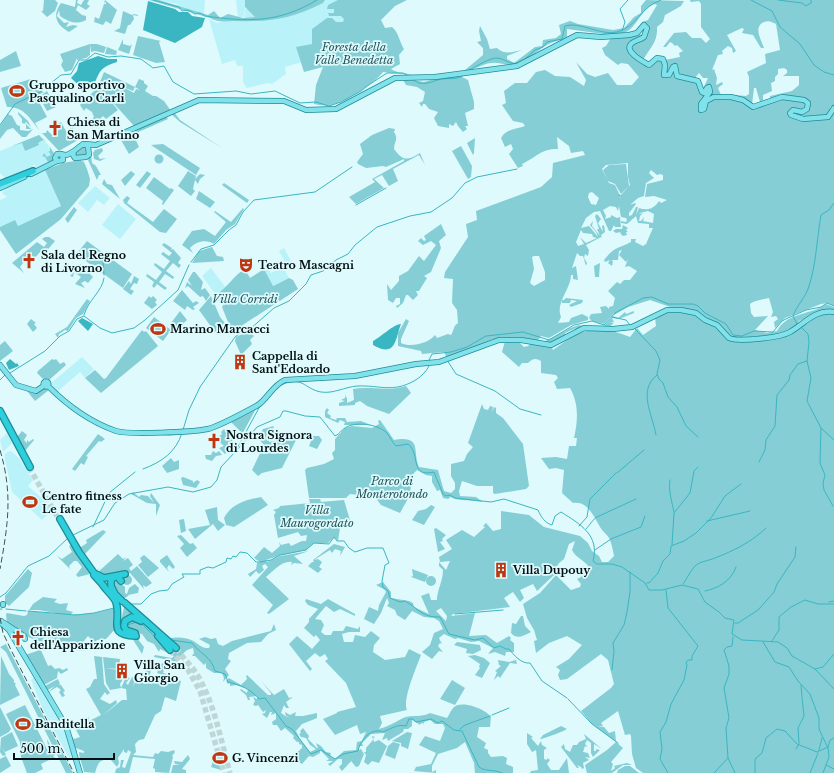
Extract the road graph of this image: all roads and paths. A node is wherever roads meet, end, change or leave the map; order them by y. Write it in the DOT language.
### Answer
graph roads {
  1 [pos="834,108"];
  2 [pos="86,144"];
  3 [pos="96,145"];
  4 [pos="74,151"];
  5 [pos="62,154"];
  6 [pos="90,154"];
  7 [pos="76,158"];
  8 [pos="56,160"];
  9 [pos="63,161"];
  10 [pos="33,171"];
  11 [pos="1,186"];
  12 [pos="834,312"];
  13 [pos="0,365"];
  14 [pos="0,411"];
  15 [pos="0,415"];
  16 [pos="60,519"];
  17 [pos="73,544"];
  18 [pos="94,573"];
  19 [pos="125,574"];
  20 [pos="120,580"];
  21 [pos="121,602"];
  22 [pos="1,622"];
  23 [pos="145,624"];
  24 [pos="26,640"];
  25 [pos="17,644"];
  26 [pos="23,654"];
  27 [pos="80,773"];
  1 -- 3 [label="main road"];
  2 -- 3 [label="main road"];
  2 -- 4 [label="main road"];
  2 -- 6 [label="main road"];
  3 -- 6 [label="main road"];
  4 -- 5 [label="main road"];
  4 -- 7 [label="main road"];
  5 -- 8 [label="main road"];
  5 -- 9 [label="main road"];
  6 -- 7 [label="main road"];
  7 -- 9 [label="main road"];
  8 -- 9 [label="main road"];
  8 -- 10 [label="main road"];
  8 -- 11 [label="main road"];
  10 -- 11 [label="highway"];
  10 -- 11 [label="main road"];
  12 -- 13 [label="main road"];
  14 -- 15 [label="highway"];
  16 -- 17 [label="highway"];
  17 -- 18 [label="highway"];
  17 -- 18 [label="highway"];
  18 -- 19 [label="highway"];
  18 -- 21 [label="highway"];
  18 -- 21 [label="highway"];
  20 -- 21 [label="highway"];
  21 -- 23 [label="highway"];
  21 -- 23 [label="highway"];
  21 -- 23 [label="highway"];
  22 -- 24 [label="main road"];
  22 -- 25 [label="main road"];
  24 -- 25 [label="main road"];
  24 -- 26 [label="main road"];
  25 -- 26 [label="main road"];
  26 -- 27 [label="main road"];
}
